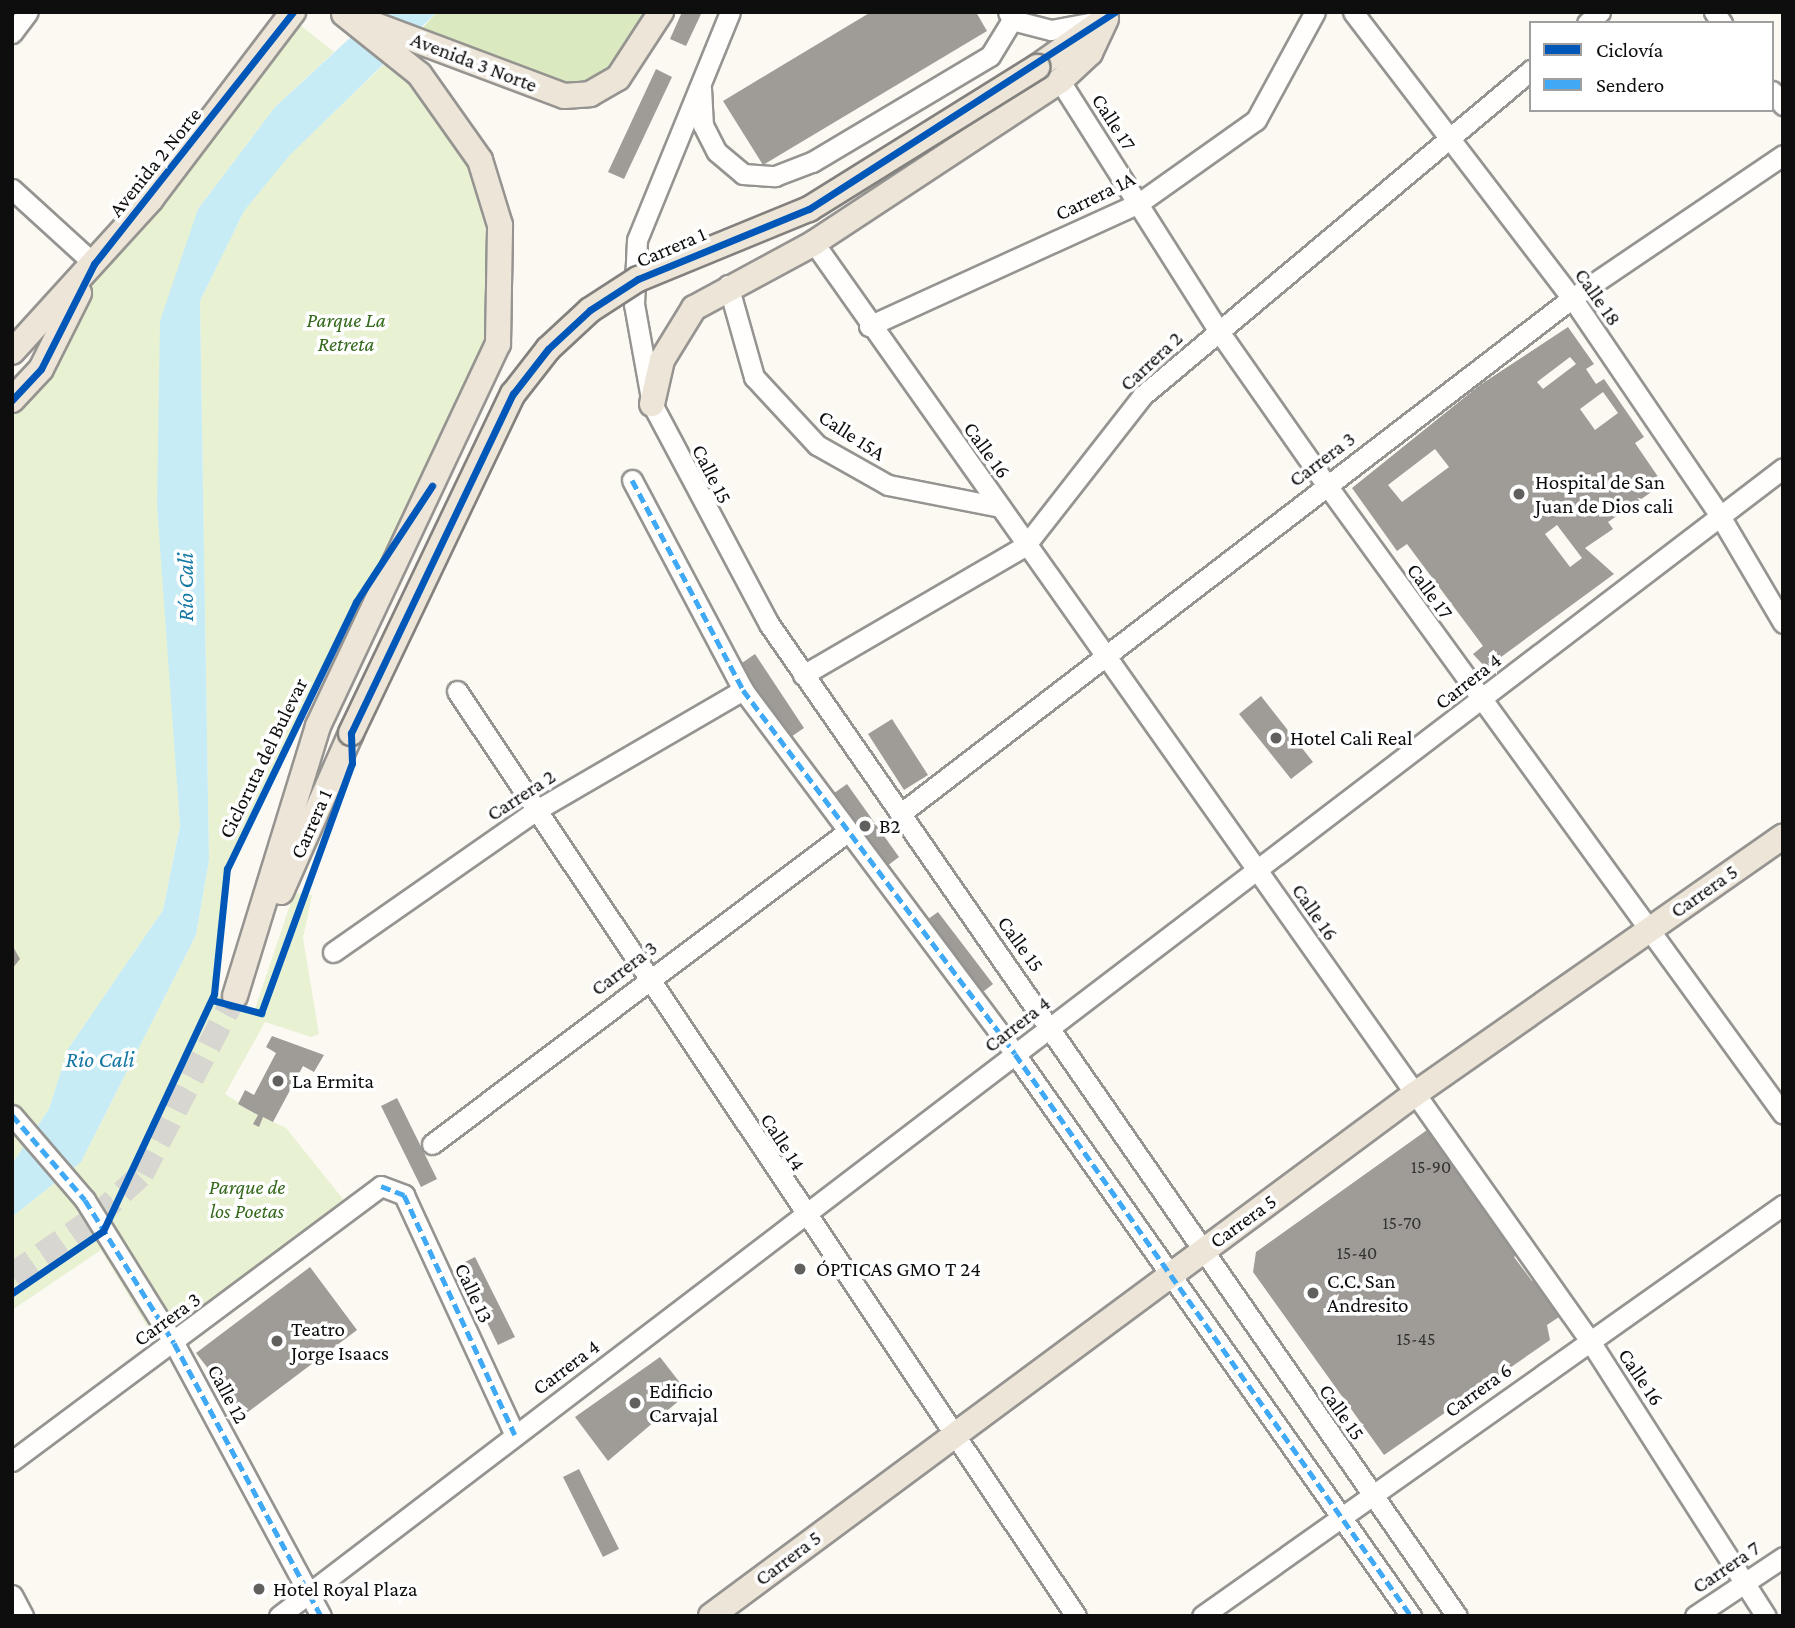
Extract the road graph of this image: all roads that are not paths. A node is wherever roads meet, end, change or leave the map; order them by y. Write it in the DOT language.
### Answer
graph roads {
  1 [pos="28,12"];
  2 [pos="293,12"];
  3 [pos="661,12"];
  4 [pos="730,12"];
  5 [pos="1315,12"];
  6 [pos="1353,12"];
  7 [pos="342,13"];
  8 [pos="1010,16"];
  9 [pos="1110,16"];
  10 [pos="12,33"];
  11 [pos="702,72"];
  12 [pos="1529,72"];
  13 [pos="1060,81"];
  14 [pos="1453,135"];
  15 [pos="1783,155"];
  16 [pos="12,189"];
  17 [pos="1139,203"];
  18 [pos="814,243"];
  19 [pos="94,264"];
  20 [pos="728,285"];
  21 [pos="1572,298"];
  22 [pos="869,326"];
  23 [pos="1218,330"];
  24 [pos="12,352"];
  25 [pos="12,400"];
  26 [pos="653,404"];
  27 [pos="1783,468"];
  28 [pos="632,480"];
  29 [pos="1325,484"];
  30 [pos="1000,507"];
  31 [pos="1720,516"];
  32 [pos="1025,545"];
  33 [pos="1783,623"];
  34 [pos="1103,657"];
  35 [pos="803,675"];
  36 [pos="743,690"];
  37 [pos="457,691"];
  38 [pos="1480,700"];
  39 [pos="535,811"];
  40 [pos="900,814"];
  41 [pos="847,832"];
  42 [pos="1783,836"];
  43 [pos="1257,869"];
  44 [pos="1651,929"];
  45 [pos="333,952"];
  46 [pos="649,978"];
  47 [pos="1052,1026"];
  48 [pos="1015,1054"];
  49 [pos="1415,1094"];
  50 [pos="1783,1114"];
  51 [pos="12,1115"];
  52 [pos="432,1144"];
  53 [pos="381,1186"];
  54 [pos="1783,1205"];
  55 [pos="804,1216"];
  56 [pos="1203,1251"];
  57 [pos="1171,1274"];
  58 [pos="1588,1338"];
  59 [pos="174,1343"];
  60 [pos="515,1435"];
  61 [pos="952,1437"];
  62 [pos="12,1461"];
  63 [pos="1373,1494"];
  64 [pos="1344,1516"];
  65 [pos="1783,1557"];
  66 [pos="1748,1580"];
  67 [pos="309,1592"];
  68 [pos="12,1595"];
  69 [pos="23,1616"];
  70 [pos="279,1616"];
  71 [pos="321,1616"];
  72 [pos="711,1616"];
  73 [pos="1076,1616"];
  74 [pos="1202,1616"];
  75 [pos="1411,1616"];
  76 [pos="1457,1616"];
  77 [pos="1695,1616"];
  78 [pos="1766,1616"];
  1 -- 10 [label="street"];
  2 -- 19 [label="main road, Avenida 2 Norte"];
  3 -- 7 [label="main road, Avenida 3 Norte"];
  4 -- 11 [label="street, Calle 15"];
  5 -- 17 [label="street, Carrera 1A"];
  6 -- 14 [label="street, Calle 18"];
  7 -- 9 [label="main road, Carrera 1, bridge"];
  8 -- 9 [label="street"];
  8 -- 11 [label="street"];
  9 -- 13 [label="main road"];
  11 -- 26 [label="street, Calle 15"];
  12 -- 14 [label="street, Carrera 2"];
  13 -- 17 [label="street, Calle 17"];
  13 -- 18 [label="main road"];
  14 -- 21 [label="street, Calle 18"];
  14 -- 23 [label="street, Carrera 2"];
  15 -- 21 [label="street, Carrera 3"];
  16 -- 19 [label="street"];
  17 -- 22 [label="street, Carrera 1A"];
  17 -- 23 [label="street, Calle 17"];
  18 -- 20 [label="main road"];
  18 -- 22 [label="street, Calle 16"];
  19 -- 24 [label="main road, Avenida 2 Norte"];
  19 -- 25 [label="main road"];
  20 -- 26 [label="main road"];
  20 -- 30 [label="street, Calle 15A"];
  21 -- 29 [label="street, Carrera 3"];
  21 -- 31 [label="street, Calle 18"];
  22 -- 30 [label="street, Calle 16"];
  23 -- 29 [label="street, Calle 17"];
  23 -- 32 [label="street, Carrera 2"];
  26 -- 35 [label="street, Calle 15"];
  27 -- 31 [label="street, Carrera 4"];
  28 -- 36 [label="street"];
  29 -- 34 [label="street, Carrera 3"];
  29 -- 38 [label="street, Calle 17"];
  30 -- 32 [label="street, Calle 16"];
  31 -- 33 [label="street, Calle 18"];
  31 -- 38 [label="street, Carrera 4"];
  32 -- 34 [label="street, Calle 16"];
  32 -- 35 [label="street, Carrera 2"];
  34 -- 40 [label="street, Carrera 3"];
  34 -- 43 [label="street, Calle 16"];
  35 -- 40 [label="street, Calle 15"];
  36 -- 39 [label="street, Carrera 2"];
  36 -- 41 [label="street"];
  37 -- 39 [label="street, Calle 14"];
  38 -- 43 [label="street, Carrera 4"];
  38 -- 44 [label="street, Calle 17"];
  39 -- 45 [label="street, Carrera 2"];
  39 -- 46 [label="street, Calle 14"];
  40 -- 47 [label="street, Calle 15"];
  41 -- 46 [label="street, Carrera 3"];
  41 -- 48 [label="street"];
  42 -- 44 [label="main road, Carrera 5"];
  43 -- 47 [label="street, Carrera 4"];
  43 -- 49 [label="street, Calle 16"];
  44 -- 49 [label="main road, Carrera 5"];
  44 -- 50 [label="street, Calle 17"];
  46 -- 52 [label="street, Carrera 3"];
  46 -- 55 [label="street, Calle 14"];
  47 -- 48 [label="street, Carrera 4"];
  47 -- 56 [label="street, Calle 15"];
  48 -- 55 [label="street, Carrera 4"];
  48 -- 57 [label="street"];
  49 -- 56 [label="main road, Carrera 5"];
  49 -- 58 [label="street, Calle 16"];
  51 -- 59 [label="street, Calle 12"];
  53 -- 59 [label="street, Carrera 3"];
  53 -- 60 [label="street, Calle 13"];
  54 -- 58 [label="street, Carrera 6"];
  55 -- 60 [label="street, Carrera 4"];
  55 -- 61 [label="street, Calle 14"];
  56 -- 57 [label="main road, Carrera 5"];
  56 -- 63 [label="street, Calle 15"];
  57 -- 61 [label="main road, Carrera 5"];
  57 -- 64 [label="street"];
  58 -- 63 [label="street, Carrera 6"];
  58 -- 66 [label="street, Calle 16"];
  59 -- 62 [label="street, Carrera 3"];
  59 -- 67 [label="street, Calle 12"];
  60 -- 67 [label="street, Carrera 4"];
  61 -- 72 [label="main road, Carrera 5"];
  61 -- 73 [label="street, Calle 14"];
  63 -- 64 [label="street, Carrera 6"];
  63 -- 76 [label="street, Calle 15"];
  64 -- 74 [label="street, Carrera 6"];
  64 -- 75 [label="street"];
  65 -- 66 [label="street, Carrera 7"];
  66 -- 77 [label="street, Carrera 7"];
  66 -- 78 [label="street, Calle 16"];
  67 -- 70 [label="street, Carrera 4"];
  67 -- 71 [label="street, Calle 12"];
  68 -- 69 [label="street"];
}
